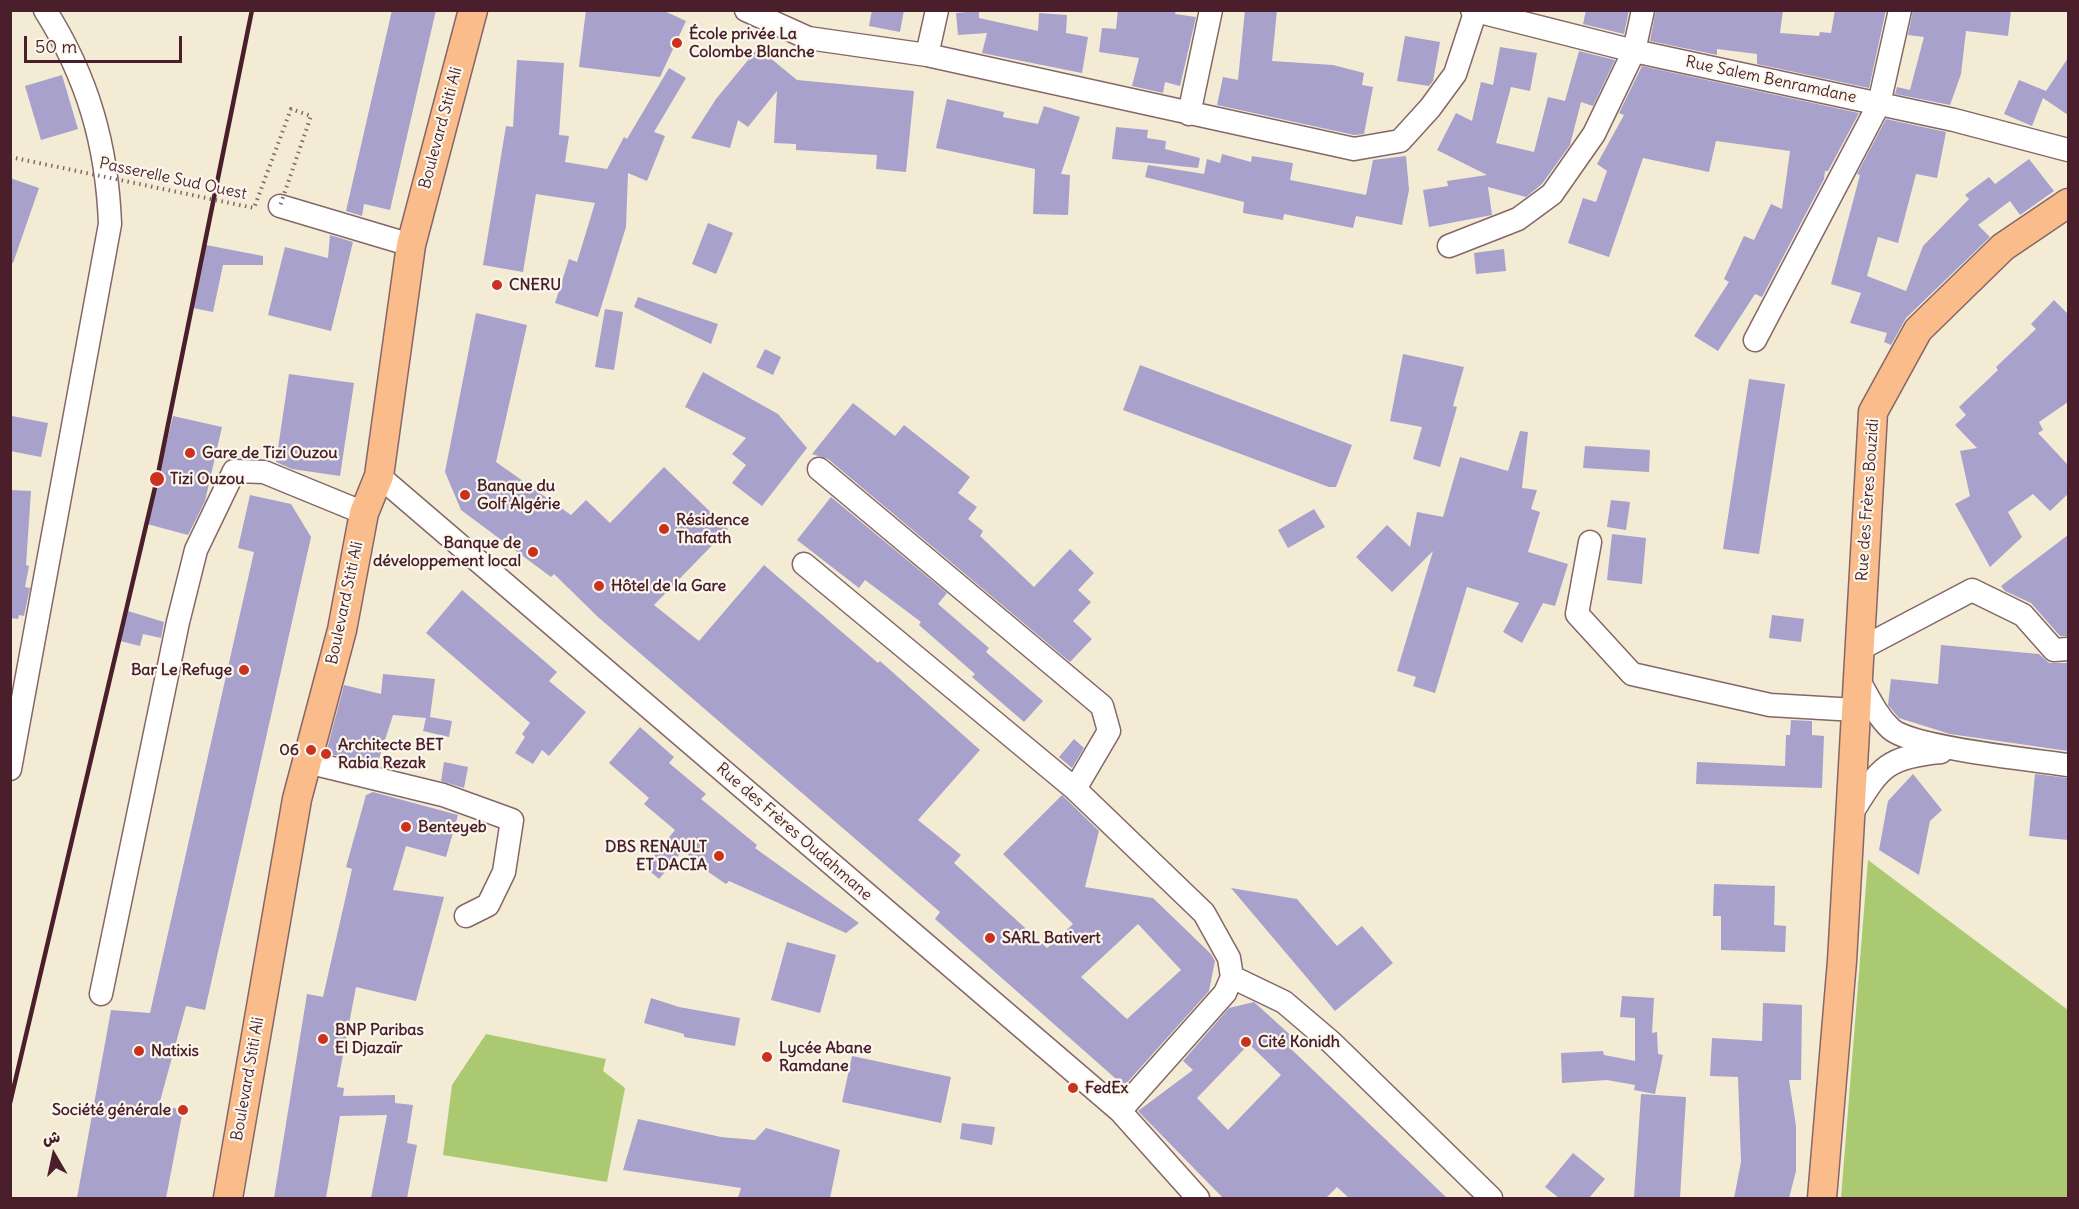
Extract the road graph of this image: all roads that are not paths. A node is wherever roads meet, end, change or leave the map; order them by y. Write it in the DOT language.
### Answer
graph roads {
  1 [pos="45,10"];
  2 [pos="473,10"];
  3 [pos="746,10"];
  4 [pos="937,10"];
  5 [pos="1211,10"];
  6 [pos="1643,10"];
  7 [pos="1900,10"];
  8 [pos="1475,11"];
  9 [pos="1635,51"];
  10 [pos="927,55"];
  11 [pos="1879,104"];
  12 [pos="1189,114"];
  13 [pos="2068,150"];
  14 [pos="2068,202"];
  15 [pos="280,206"];
  16 [pos="411,245"];
  17 [pos="1449,246"];
  18 [pos="1755,340"];
  19 [pos="819,469"];
  20 [pos="379,476"];
  21 [pos="364,513"];
  22 [pos="1590,542"];
  23 [pos="804,564"];
  24 [pos="2068,649"];
  25 [pos="1859,664"];
  26 [pos="1856,710"];
  27 [pos="1966,750"];
  28 [pos="307,762"];
  29 [pos="2068,765"];
  30 [pos="10,769"];
  31 [pos="1075,789"];
  32 [pos="1850,816"];
  33 [pos="466,916"];
  34 [pos="1232,977"];
  35 [pos="101,994"];
  36 [pos="1120,1112"];
  37 [pos="228,1198"];
  38 [pos="1198,1198"];
  39 [pos="1491,1198"];
  40 [pos="1822,1198"];
  1 -- 30 [label="street"];
  2 -- 16 [label="main road, Boulevard Stiti Ali"];
  3 -- 10 [label="street"];
  4 -- 10 [label="street"];
  5 -- 12 [label="street"];
  6 -- 9 [label="street"];
  7 -- 11 [label="street"];
  8 -- 9 [label="street, Rue Salem Benramdane"];
  8 -- 12 [label="street"];
  9 -- 11 [label="street, Rue Salem Benramdane"];
  9 -- 17 [label="street"];
  10 -- 12 [label="street"];
  11 -- 13 [label="street, Rue Salem Benramdane"];
  11 -- 18 [label="street"];
  14 -- 25 [label="main road, Rue des Frères Bouzidi"];
  15 -- 16 [label="street"];
  16 -- 20 [label="main road, Boulevard Stiti Ali"];
  19 -- 31 [label="street"];
  20 -- 21 [label="main road, Boulevard Stiti Ali"];
  20 -- 36 [label="street, Rue des Frères Oudahmane"];
  21 -- 28 [label="main road, Boulevard Stiti Ali"];
  21 -- 35 [label="street"];
  22 -- 26 [label="street"];
  23 -- 31 [label="street"];
  24 -- 25 [label="street"];
  25 -- 26 [label="main road, Rue des Frères Bouzidi"];
  25 -- 27 [label="street"];
  26 -- 32 [label="main road, Rue des Frères Bouzidi"];
  27 -- 29 [label="street"];
  27 -- 32 [label="street"];
  28 -- 33 [label="street"];
  28 -- 37 [label="main road, Boulevard Stiti Ali"];
  31 -- 34 [label="street"];
  32 -- 40 [label="main road, Rue des Frères Bouzidi"];
  34 -- 36 [label="street"];
  34 -- 39 [label="street"];
  36 -- 38 [label="street, Rue des Frères Oudahmane"];
}
